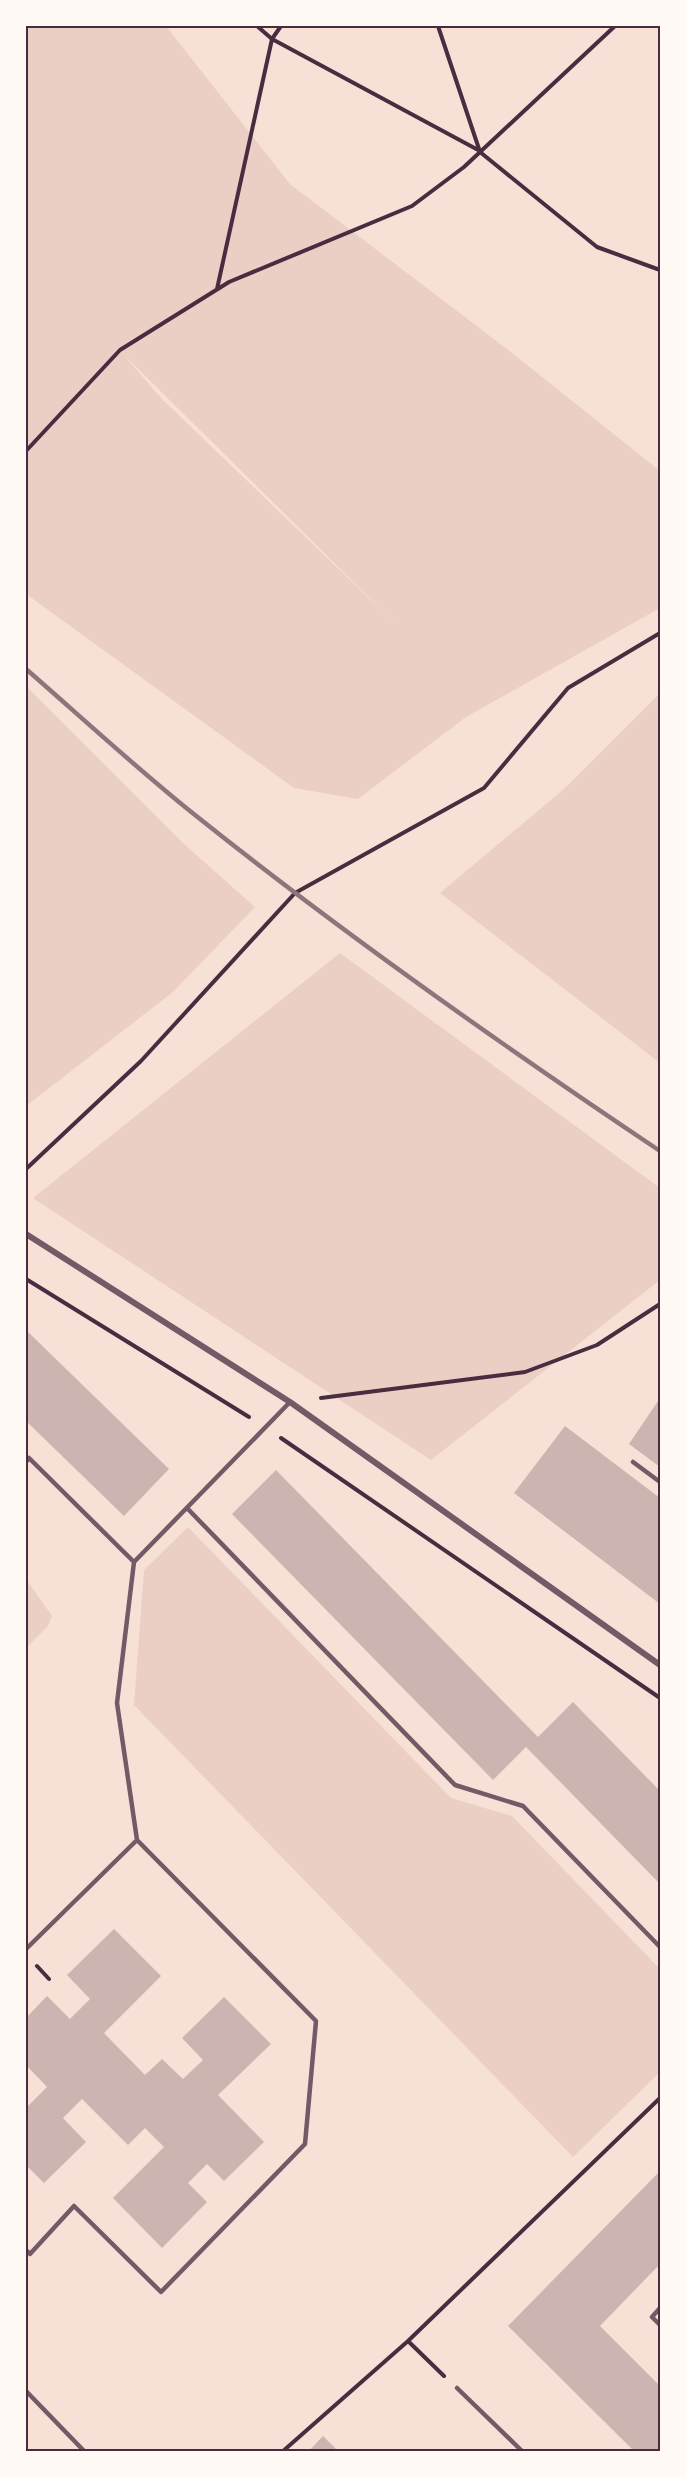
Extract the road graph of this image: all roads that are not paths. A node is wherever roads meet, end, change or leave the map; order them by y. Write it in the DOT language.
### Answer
graph roads {
  1 [pos="26,1234"];
  2 [pos="290,1402"];
  3 [pos="26,1462"];
  4 [pos="633,1462"];
  5 [pos="660,1482"];
  6 [pos="186,1508"];
  7 [pos="134,1562"];
  8 [pos="660,1665"];
  9 [pos="137,1840"];
  10 [pos="660,1947"];
  11 [pos="26,1949"];
  12 [pos="26,2250"];
  13 [pos="660,2308"];
  14 [pos="660,2325"];
  15 [pos="457,2388"];
  16 [pos="26,2391"];
  17 [pos="85,2451"];
  18 [pos="522,2451"];
  1 -- 2 [label="street"];
  2 -- 6 [label="lane"];
  2 -- 8 [label="street"];
  3 -- 7 [label="lane"];
  4 -- 5 [label="lane"];
  6 -- 7 [label="lane"];
  6 -- 10 [label="lane"];
  7 -- 9 [label="lane"];
  9 -- 11 [label="lane"];
  9 -- 12 [label="lane"];
  13 -- 14 [label="lane"];
  15 -- 18 [label="lane"];
  16 -- 17 [label="lane"];
}
